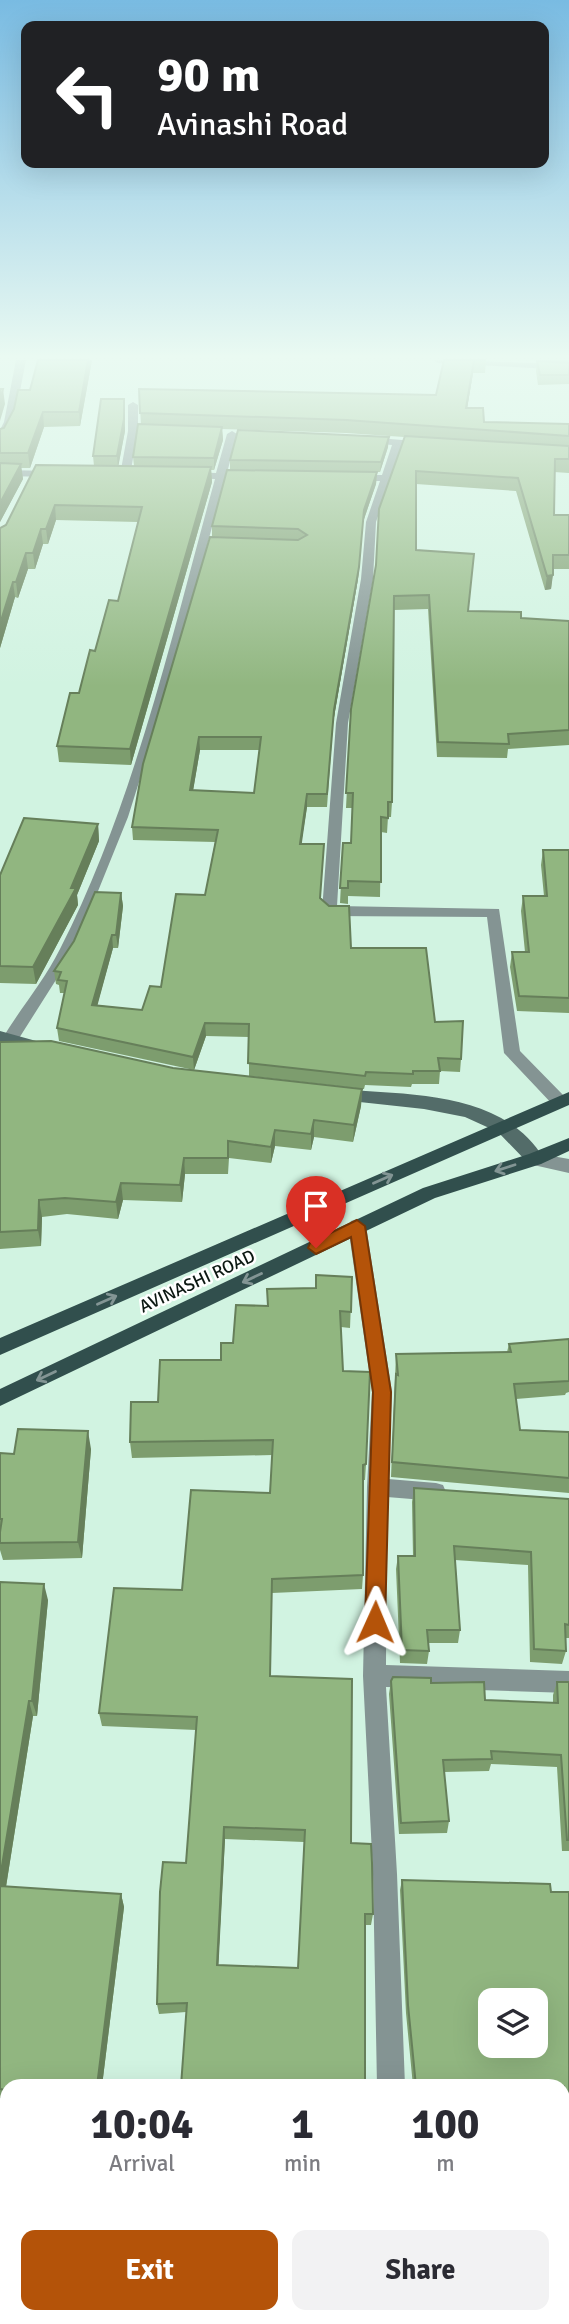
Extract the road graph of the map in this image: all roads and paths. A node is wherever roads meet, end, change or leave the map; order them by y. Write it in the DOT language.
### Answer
graph roads {
  1 [pos="126,468"];
  2 [pos="222,468"];
  3 [pos="389,468"];
  4 [pos="0,474"];
  5 [pos="73,474"];
  6 [pos="125,475"];
  7 [pos="170,475"];
  8 [pos="220,475"];
  9 [pos="263,477"];
  10 [pos="345,478"];
  11 [pos="386,478"];
  12 [pos="5,1038"];
  13 [pos="59,1052"];
  14 [pos="321,1093"];
  15 [pos="564,1100"];
  16 [pos="502,1127"];
  17 [pos="569,1144"];
  18 [pos="535,1159"];
  19 [pos="569,1166"];
  20 [pos="357,1226"];
  21 [pos="0,1348"];
  22 [pos="0,1398"];
  23 [pos="377,1487"];
  24 [pos="459,1493"];
  25 [pos="374,1676"];
  26 [pos="569,1682"];
  27 [pos="391,2079"];
  1 -- 6 [label="street"];
  2 -- 8 [label="street"];
  3 -- 11 [label="street"];
  4 -- 5 [label="street"];
  7 -- 8 [label="street"];
  8 -- 9 [label="street"];
  8 -- 12 [label="street"];
  10 -- 11 [label="street"];
  11 -- 15 [label="street"];
  12 -- 13 [label="main road"];
  14 -- 16 [label="main road"];
  15 -- 16 [label="main road, AVINASHI ROAD"];
  16 -- 18 [label="main road"];
  21 -- 16 [label="main road, AVINASHI ROAD, one-way"];
  17 -- 18 [label="main road, AVINASHI ROAD"];
  18 -- 19 [label="street"];
  18 -- 20 [label="main road, AVINASHI ROAD, one-way"];
  20 -- 22 [label="main road, AVINASHI ROAD, one-way"];
  20 -- 23 [label="street"];
  23 -- 24 [label="street"];
  23 -- 25 [label="street"];
  25 -- 26 [label="street"];
  25 -- 27 [label="street"];
}
